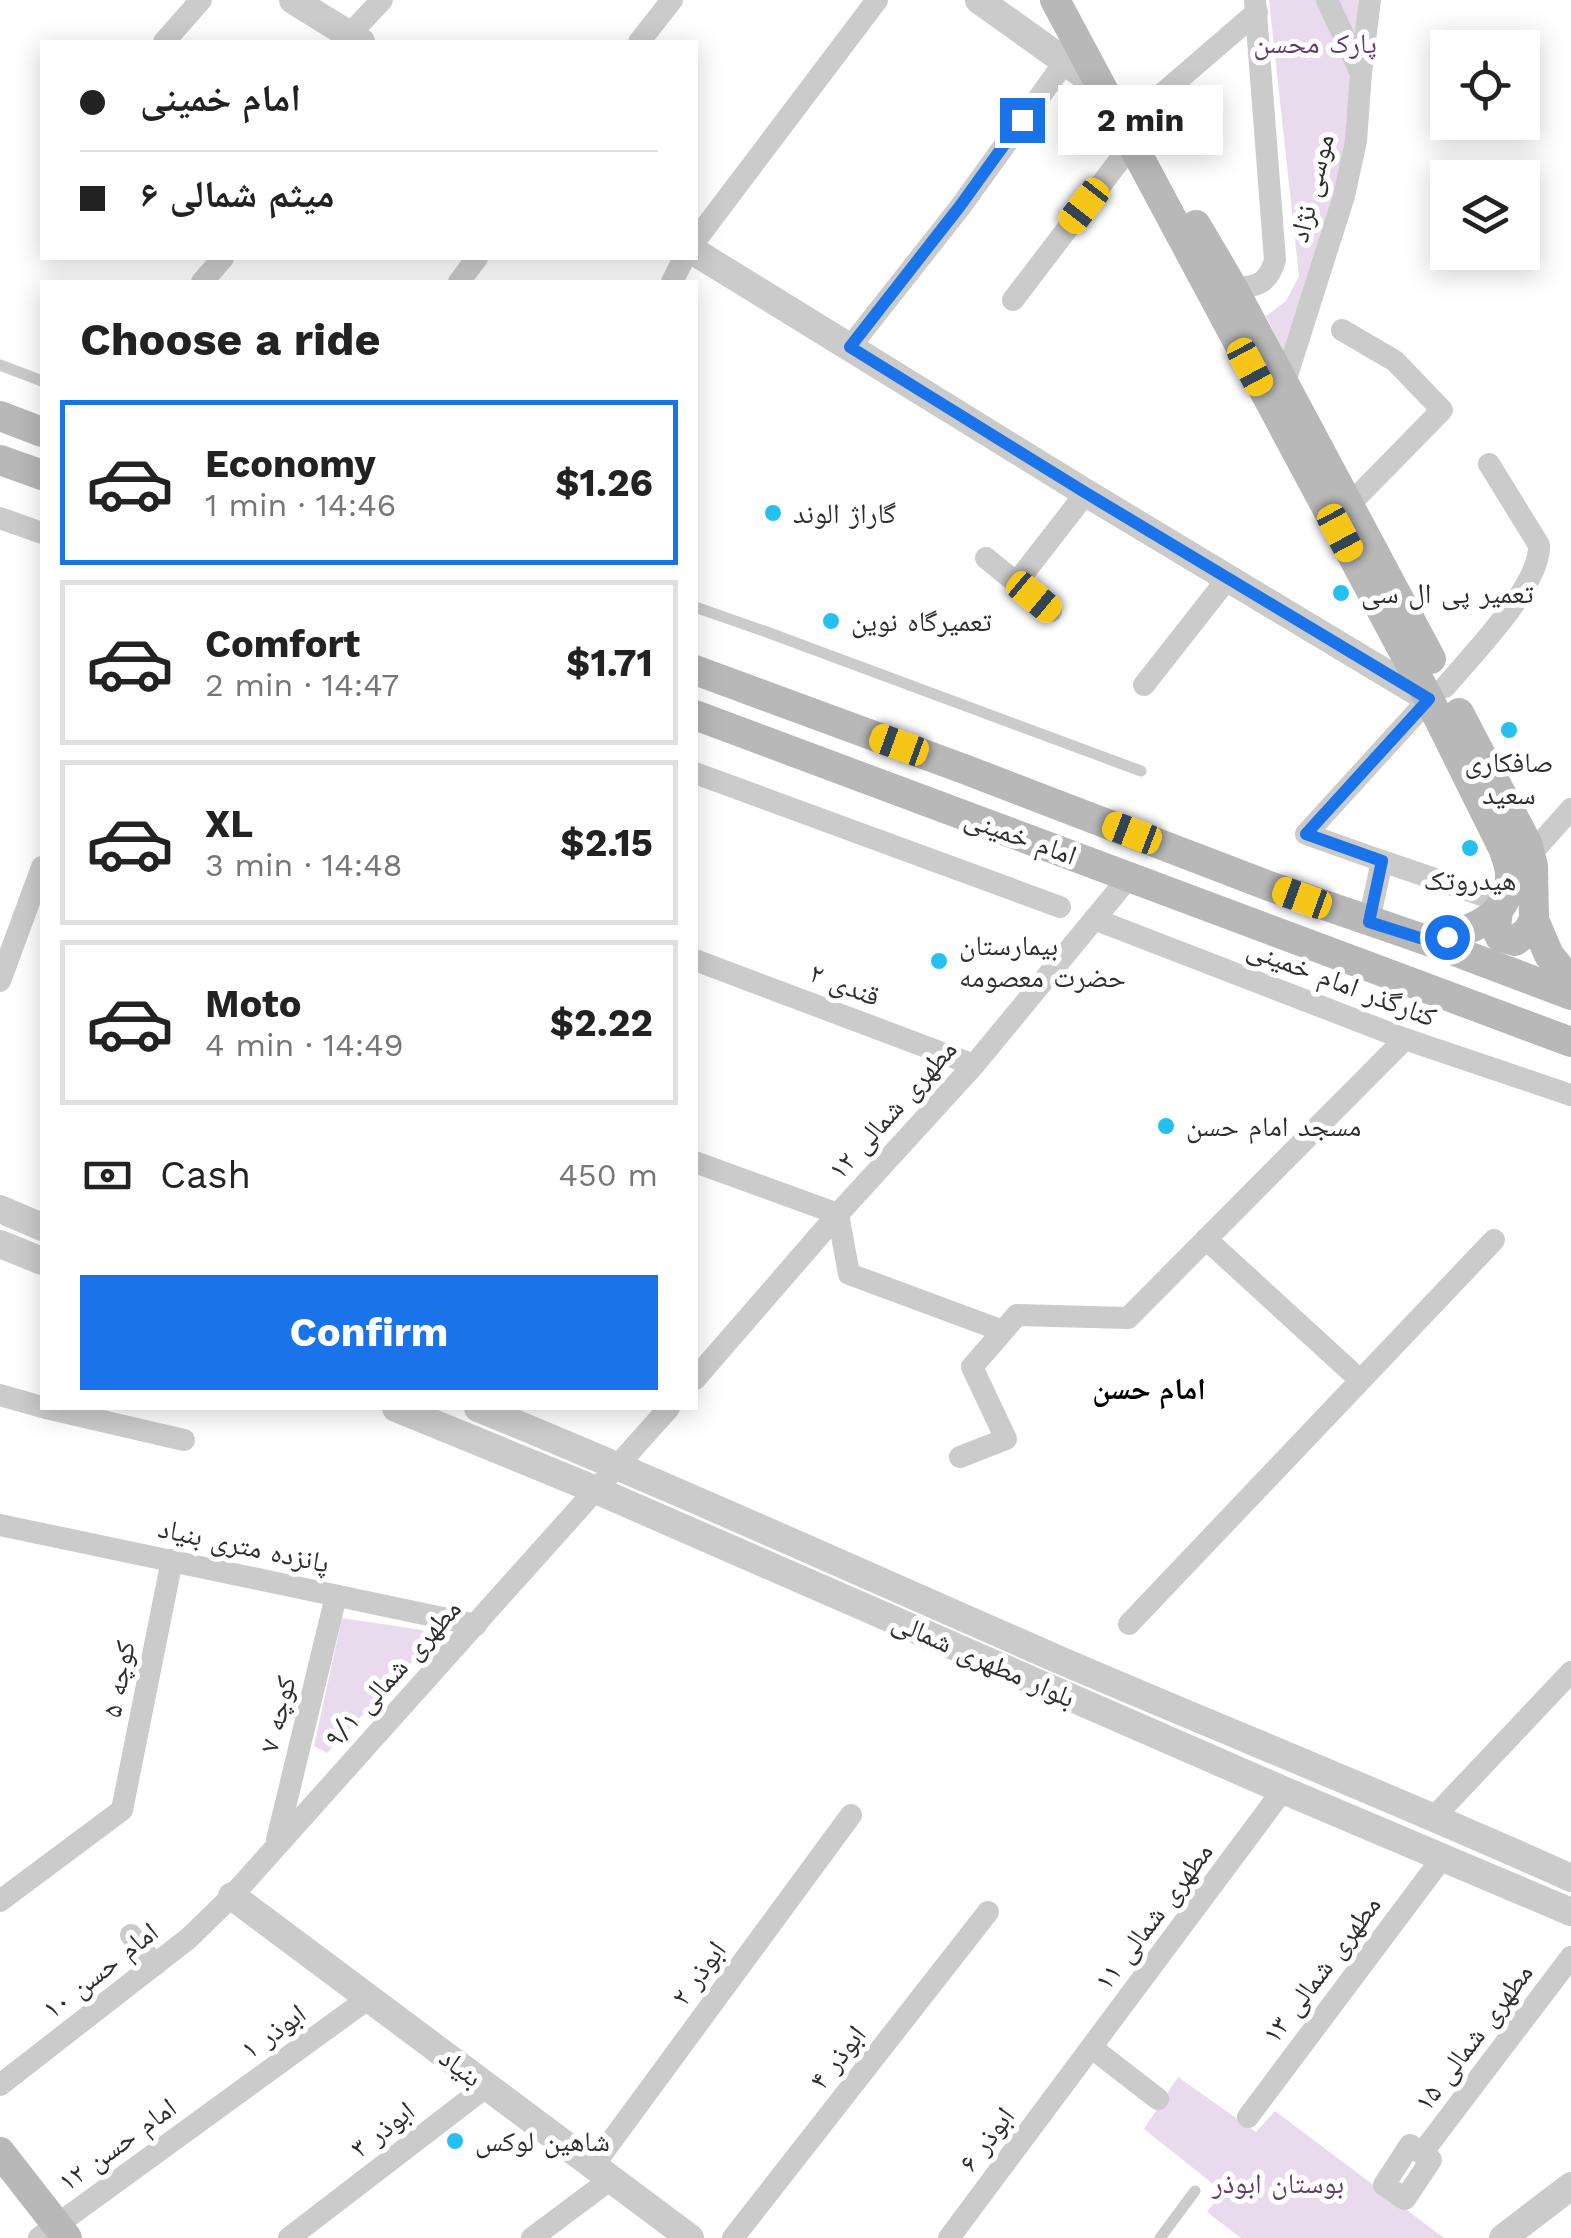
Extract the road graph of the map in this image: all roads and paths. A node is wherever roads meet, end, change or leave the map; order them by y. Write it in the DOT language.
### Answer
graph roads {
  1 [pos="201,0"];
  2 [pos="294,0"];
  3 [pos="382,0"];
  4 [pos="876,0"];
  5 [pos="978,0"];
  6 [pos="1055,0"];
  7 [pos="1074,0"];
  8 [pos="1326,0"];
  9 [pos="1370,0"];
  10 [pos="669,4"];
  11 [pos="1256,6"];
  12 [pos="355,39"];
  13 [pos="166,40"];
  14 [pos="641,40"];
  15 [pos="1064,63"];
  16 [pos="1361,73"];
  17 [pos="1102,88"];
  18 [pos="1133,131"];
  19 [pos="698,237"];
  20 [pos="698,254"];
  21 [pos="220,260"];
  22 [pos="475,260"];
  23 [pos="204,280"];
  24 [pos="460,280"];
  25 [pos="1233,288"];
  26 [pos="1012,300"];
  27 [pos="1342,330"];
  28 [pos="850,347"];
  29 [pos="0,365"];
  30 [pos="40,380"];
  31 [pos="1284,386"];
  32 [pos="0,416"];
  33 [pos="40,431"];
  34 [pos="0,460"];
  35 [pos="1490,464"];
  36 [pos="40,474"];
  37 [pos="1086,493"];
  38 [pos="1349,505"];
  39 [pos="0,518"];
  40 [pos="40,533"];
  41 [pos="986,558"];
  42 [pos="1228,578"];
  43 [pos="1017,582"];
  44 [pos="698,608"];
  45 [pos="1051,611"];
  46 [pos="698,671"];
  47 [pos="1144,685"];
  48 [pos="1437,693"];
  49 [pos="698,716"];
  50 [pos="1141,772"];
  51 [pos="698,774"];
  52 [pos="1571,809"];
  53 [pos="1530,855"];
  54 [pos="1382,861"];
  55 [pos="40,872"];
  56 [pos="1130,876"];
  57 [pos="1490,902"];
  58 [pos="1060,907"];
  59 [pos="1094,919"];
  60 [pos="1534,920"];
  61 [pos="1369,922"];
  62 [pos="1420,938"];
  63 [pos="698,961"];
  64 [pos="0,981"];
  65 [pos="1571,982"];
  66 [pos="1571,996"];
  67 [pos="1405,1039"];
  68 [pos="1571,1042"];
  69 [pos="974,1065"];
  70 [pos="1571,1095"];
  71 [pos="698,1163"];
  72 [pos="0,1210"];
  73 [pos="838,1214"];
  74 [pos="40,1227"];
  75 [pos="1206,1239"];
  76 [pos="1494,1240"];
  77 [pos="0,1244"];
  78 [pos="40,1261"];
  79 [pos="1004,1331"];
  80 [pos="698,1371"];
  81 [pos="1360,1380"];
  82 [pos="0,1395"];
  83 [pos="40,1406"];
  84 [pos="57,1410"];
  85 [pos="401,1410"];
  86 [pos="483,1410"];
  87 [pos="667,1410"];
  88 [pos="184,1440"];
  89 [pos="960,1457"];
  90 [pos="616,1464"];
  91 [pos="596,1490"];
  92 [pos="2,1533"];
  93 [pos="172,1560"];
  94 [pos="336,1596"];
  95 [pos="1129,1624"];
  96 [pos="476,1626"];
  97 [pos="1571,1672"];
  98 [pos="1283,1790"];
  99 [pos="851,1815"];
  100 [pos="1435,1816"];
  101 [pos="276,1846"];
  102 [pos="1443,1857"];
  103 [pos="1571,1878"];
  104 [pos="232,1896"];
  105 [pos="0,1901"];
  106 [pos="988,1912"];
  107 [pos="1571,1912"];
  108 [pos="131,1935"];
  109 [pos="1571,1957"];
  110 [pos="155,1965"];
  111 [pos="369,1998"];
  112 [pos="1092,2048"];
  113 [pos="1070,2077"];
  114 [pos="0,2085"];
  115 [pos="487,2086"];
  116 [pos="1158,2099"];
  117 [pos="212,2113"];
  118 [pos="1248,2118"];
  119 [pos="0,2152"];
  120 [pos="1422,2153"];
  121 [pos="602,2172"];
  122 [pos="1571,2186"];
  123 [pos="1195,2191"];
  124 [pos="54,2234"];
  125 [pos="288,2238"];
  126 [pos="532,2238"];
  127 [pos="690,2238"];
  128 [pos="733,2238"];
  129 [pos="949,2238"];
  130 [pos="1160,2238"];
  131 [pos="1503,2238"];
  1 -- 13 [label="street"];
  2 -- 12 [label="street"];
  3 -- 12 [label="street"];
  4 -- 19 [label="street"];
  5 -- 15 [label="street"];
  6 -- 17 [label="main road"];
  7 -- 18 [label="main road"];
  8 -- 16 [label="street"];
  9 -- 16 [label="street, موسی نژاد"];
  10 -- 14 [label="street"];
  11 -- 18 [label="street"];
  11 -- 25 [label="street"];
  15 -- 17 [label="street"];
  15 -- 28 [label="street"];
  16 -- 31 [label="street, موسی نژاد"];
  17 -- 18 [label="main road"];
  18 -- 25 [label="main road"];
  18 -- 26 [label="street"];
  18 -- 48 [label="main road"];
  20 -- 28 [label="street"];
  21 -- 23 [label="street"];
  22 -- 24 [label="street"];
  25 -- 31 [label="main road"];
  27 -- 38 [label="street"];
  28 -- 37 [label="street"];
  29 -- 30 [label="lane"];
  31 -- 38 [label="main road"];
  32 -- 33 [label="main road"];
  34 -- 36 [label="main road"];
  35 -- 48 [label="street"];
  37 -- 42 [label="street"];
  37 -- 43 [label="street"];
  38 -- 48 [label="main road"];
  39 -- 40 [label="street"];
  41 -- 43 [label="street"];
  42 -- 47 [label="street"];
  42 -- 48 [label="street"];
  43 -- 45 [label="street"];
  44 -- 50 [label="lane"];
  46 -- 61 [label="main road, امام خمینی"];
  48 -- 53 [label="main road"];
  48 -- 54 [label="street"];
  48 -- 57 [label="main road"];
  49 -- 56 [label="main road, امام خمینی"];
  51 -- 58 [label="street"];
  52 -- 53 [label="street"];
  53 -- 60 [label="main road"];
  54 -- 57 [label="street"];
  54 -- 61 [label="street"];
  55 -- 64 [label="street"];
  56 -- 59 [label="street, مطهری شمالی ۱۲"];
  56 -- 68 [label="main road, امام خمینی"];
  57 -- 60 [label="main road"];
  57 -- 62 [label="main road"];
  59 -- 67 [label="street, کنارگذر امام خمینی"];
  59 -- 69 [label="street, مطهری شمالی ۱۲"];
  60 -- 65 [label="main road"];
  61 -- 62 [label="main road, امام خمینی"];
  62 -- 66 [label="main road, امام خمینی"];
  63 -- 69 [label="street, قندی ۲"];
  67 -- 70 [label="street, کنارگذر امام خمینی"];
  67 -- 75 [label="street"];
  69 -- 73 [label="street, مطهری شمالی ۱۲"];
  71 -- 73 [label="street"];
  72 -- 74 [label="street"];
  73 -- 79 [label="street"];
  73 -- 80 [label="street, مطهری شمالی ۱۲"];
  75 -- 79 [label="street"];
  75 -- 81 [label="street"];
  76 -- 81 [label="street"];
  77 -- 78 [label="street"];
  79 -- 89 [label="street"];
  81 -- 95 [label="street"];
  82 -- 83 [label="street"];
  84 -- 88 [label="street"];
  85 -- 91 [label="street, بلوار مطهری شمالی"];
  86 -- 90 [label="street, بلوار مطهری شمالی"];
  87 -- 90 [label="street"];
  90 -- 91 [label="street"];
  90 -- 100 [label="street, بلوار مطهری شمالی"];
  91 -- 96 [label="street, مطهری شمالی ۹/۱"];
  91 -- 98 [label="street, بلوار مطهری شمالی"];
  92 -- 93 [label="street, پانزده متری بنیاد"];
  93 -- 94 [label="street, پانزده متری بنیاد"];
  93 -- 105 [label="street, کوچه ۵"];
  94 -- 96 [label="street, پانزده متری بنیاد"];
  94 -- 101 [label="street, کوچه ۷"];
  96 -- 101 [label="street, مطهری شمالی ۹/۱"];
  97 -- 100 [label="street"];
  98 -- 102 [label="street, بلوار مطهری شمالی"];
  98 -- 112 [label="street, مطهری شمالی ۱۱"];
  99 -- 121 [label="street, ابوذر ۲"];
  100 -- 103 [label="street, بلوار مطهری شمالی"];
  101 -- 104 [label="street, مطهری شمالی ۹/۱"];
  102 -- 107 [label="street, بلوار مطهری شمالی"];
  102 -- 118 [label="street, مطهری شمالی ۱۳"];
  104 -- 110 [label="street, امام حسن ۱۰"];
  104 -- 111 [label="street, بنیاد"];
  106 -- 128 [label="street, ابوذر ۴"];
  108 -- 110 [label="street"];
  109 -- 120 [label="street, مطهری شمالی ۱۵"];
  110 -- 114 [label="street, امام حسن ۱۰"];
  111 -- 115 [label="street, بنیاد"];
  111 -- 117 [label="street, ابوذر ۱"];
  112 -- 113 [label="street, مطهری شمالی ۱۱"];
  112 -- 116 [label="street"];
  113 -- 129 [label="street, ابوذر ۶"];
  115 -- 121 [label="street, بنیاد"];
  115 -- 125 [label="street, ابوذر ۳"];
  117 -- 124 [label="street, امام حسن ۱۲"];
  119 -- 124 [label="main road"];
  121 -- 126 [label="street, ابوذر ۲"];
  121 -- 127 [label="street, بنیاد"];
  122 -- 131 [label="street"];
  123 -- 130 [label="lane"];
}
